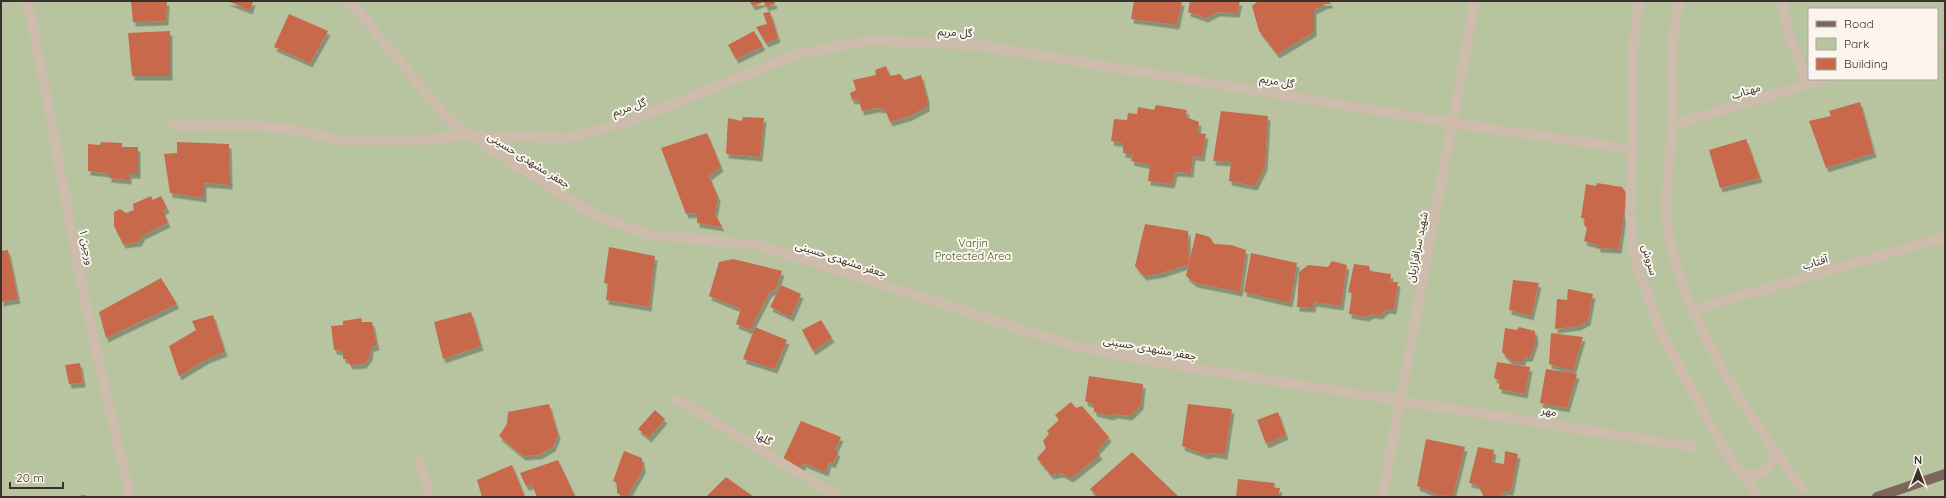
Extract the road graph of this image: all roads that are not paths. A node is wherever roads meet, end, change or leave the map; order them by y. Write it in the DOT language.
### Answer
graph roads {
  1 [pos="26,1"];
  2 [pos="350,1"];
  3 [pos="1475,1"];
  4 [pos="1639,1"];
  5 [pos="1680,1"];
  6 [pos="1781,1"];
  7 [pos="1822,80"];
  8 [pos="1808,84"];
  9 [pos="1452,123"];
  10 [pos="1672,125"];
  11 [pos="174,126"];
  12 [pos="468,135"];
  13 [pos="1632,149"];
  14 [pos="1945,238"];
  15 [pos="1692,310"];
  16 [pos="677,399"];
  17 [pos="1400,400"];
  18 [pos="1693,446"];
  19 [pos="1774,450"];
  20 [pos="420,462"];
  21 [pos="1741,472"];
  22 [pos="1945,474"];
  23 [pos="1802,488"];
  24 [pos="130,497"];
  25 [pos="430,497"];
  26 [pos="838,497"];
  27 [pos="1382,497"];
  28 [pos="1759,497"];
  29 [pos="1877,497"];
  1 -- 24 [label="street, ورجین ۱"];
  2 -- 12 [label="street, جعفر مشهدی حسینی"];
  3 -- 9 [label="street, شهید سرافرازیان"];
  4 -- 13 [label="street, سروش"];
  5 -- 10 [label="street"];
  6 -- 8 [label="street"];
  7 -- 8 [label="street, مهتاب"];
  8 -- 10 [label="street, مهتاب"];
  9 -- 12 [label="street, گل مریم"];
  9 -- 13 [label="street, گل مریم"];
  9 -- 17 [label="street, شهید سرافرازیان"];
  10 -- 15 [label="street"];
  11 -- 12 [label="street, گل مریم"];
  12 -- 17 [label="street, جعفر مشهدی حسینی"];
  13 -- 21 [label="street, سروش"];
  14 -- 15 [label="street, آفتاب"];
  15 -- 19 [label="street"];
  16 -- 26 [label="street, گلها"];
  17 -- 18 [label="street, مهر"];
  17 -- 27 [label="street, شهید سرافرازیان"];
  19 -- 21 [label="street"];
  19 -- 23 [label="street"];
  20 -- 25 [label="street"];
  21 -- 28 [label="street, سروش"];
  22 -- 29 [label="main road"];
}
